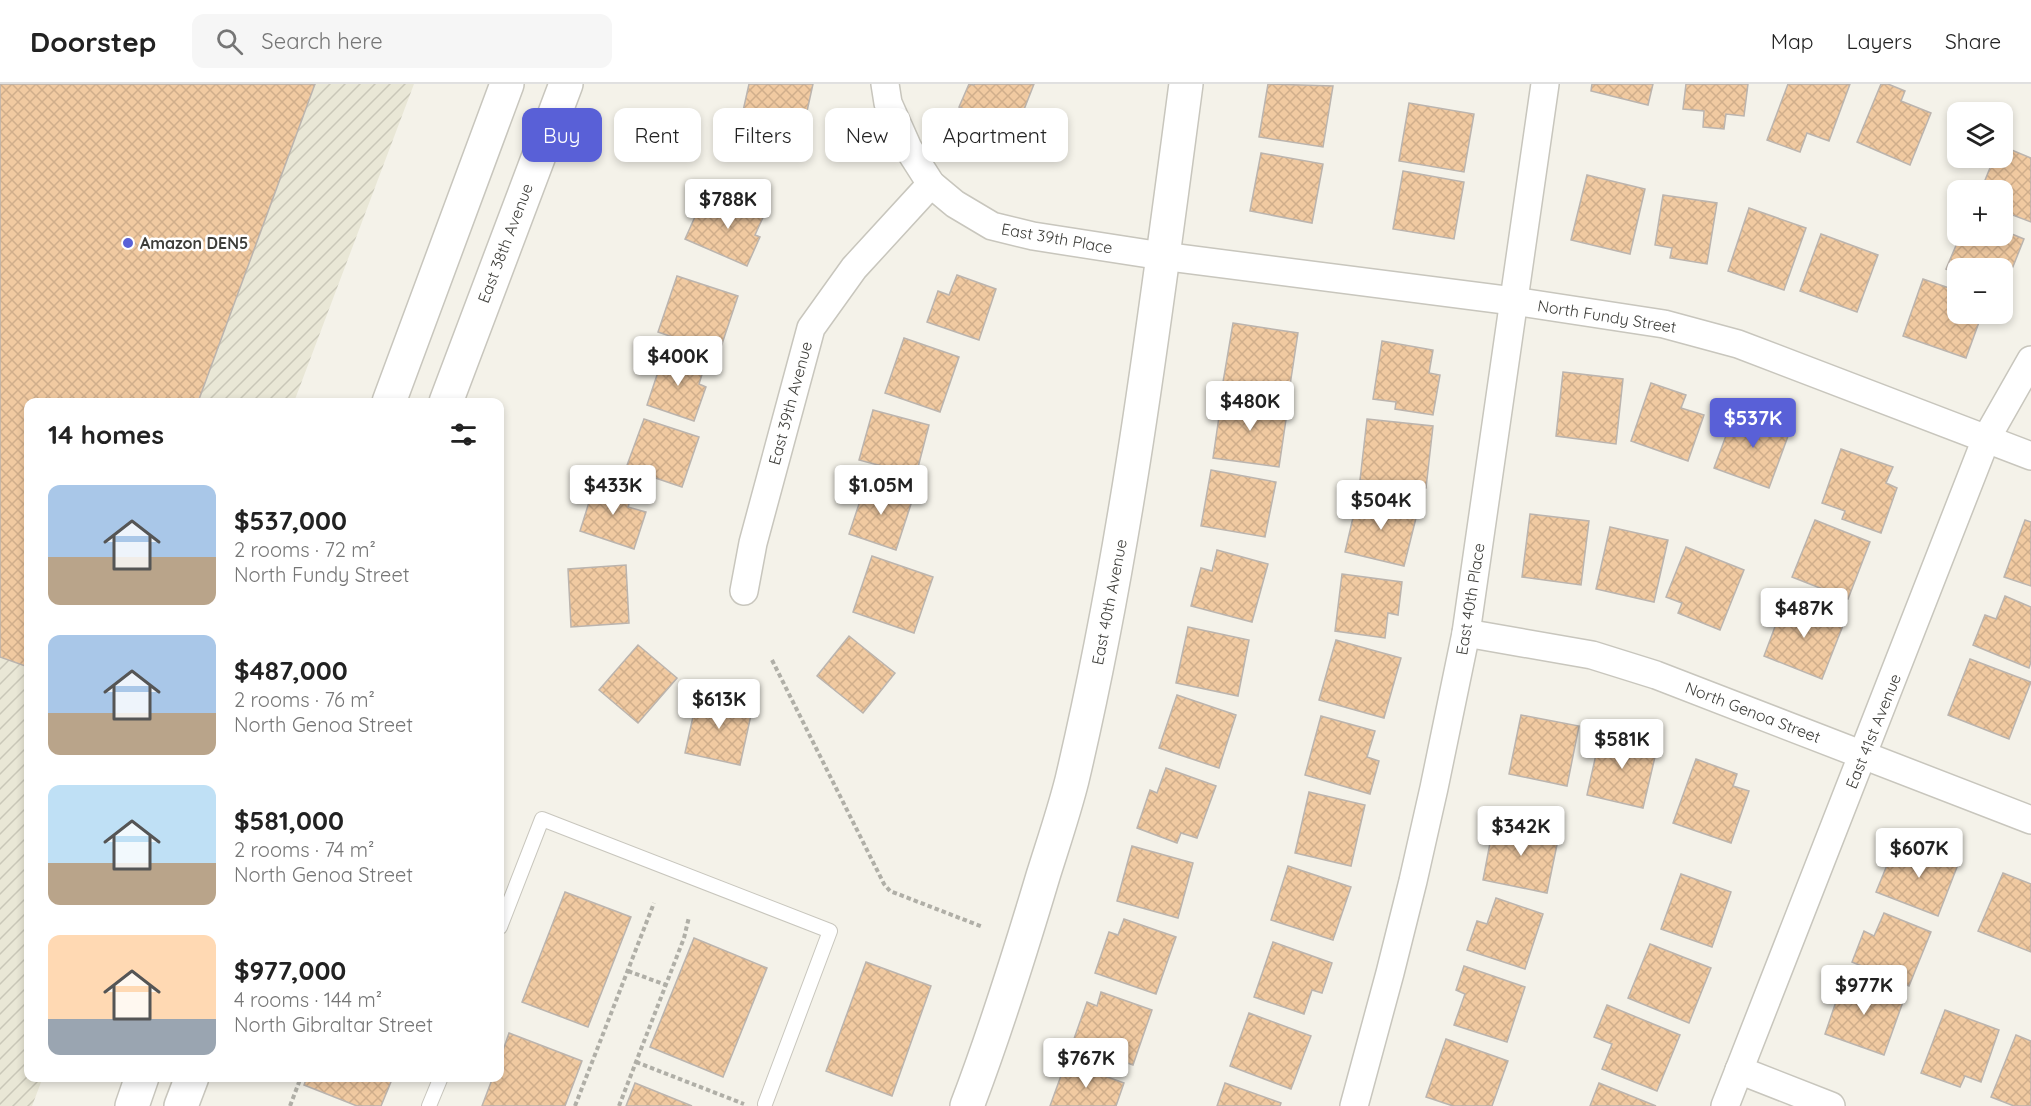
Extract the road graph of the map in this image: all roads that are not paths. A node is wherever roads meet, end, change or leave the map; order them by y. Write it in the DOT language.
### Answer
graph roads {
  1 [pos="507,84"];
  2 [pos="566,84"];
  3 [pos="885,84"];
  4 [pos="1186,84"];
  5 [pos="1545,84"];
  6 [pos="931,184"];
  7 [pos="1162,256"];
  8 [pos="1513,301"];
  9 [pos="2031,360"];
  10 [pos="390,398"];
  11 [pos="448,398"];
  12 [pos="1986,439"];
  13 [pos="2031,456"];
  14 [pos="744,591"];
  15 [pos="1466,633"];
  16 [pos="1863,755"];
  17 [pos="2031,820"];
  18 [pos="504,917"];
  19 [pos="1739,1070"];
  20 [pos="140,1082"];
  21 [pos="190,1082"];
  22 [pos="439,1082"];
  23 [pos="766,1105"];
  24 [pos="132,1106"];
  25 [pos="181,1106"];
  26 [pos="429,1106"];
  27 [pos="967,1106"];
  28 [pos="1354,1106"];
  29 [pos="1725,1106"];
  30 [pos="1831,1106"];
  1 -- 10 [label="street"];
  2 -- 11 [label="street, East 38th Avenue"];
  3 -- 6 [label="street, East 39th Place"];
  4 -- 7 [label="street, East 40th Avenue"];
  5 -- 8 [label="street, East 40th Place"];
  6 -- 7 [label="street, East 39th Place"];
  6 -- 14 [label="street, East 39th Avenue"];
  7 -- 8 [label="street, North Fundy Street"];
  7 -- 27 [label="street, East 40th Avenue"];
  8 -- 12 [label="street, North Fundy Street"];
  8 -- 15 [label="street, East 40th Place"];
  9 -- 12 [label="street, East 41st Avenue"];
  12 -- 13 [label="street, North Fundy Street"];
  12 -- 16 [label="street, East 41st Avenue"];
  15 -- 16 [label="street, North Genoa Street"];
  15 -- 28 [label="street, East 40th Place"];
  16 -- 17 [label="street, North Genoa Street"];
  16 -- 19 [label="street, East 41st Avenue"];
  18 -- 23 [label="lane"];
  19 -- 29 [label="street, East 41st Avenue"];
  19 -- 30 [label="street"];
  20 -- 24 [label="street"];
  21 -- 25 [label="street"];
  22 -- 26 [label="lane"];
}
